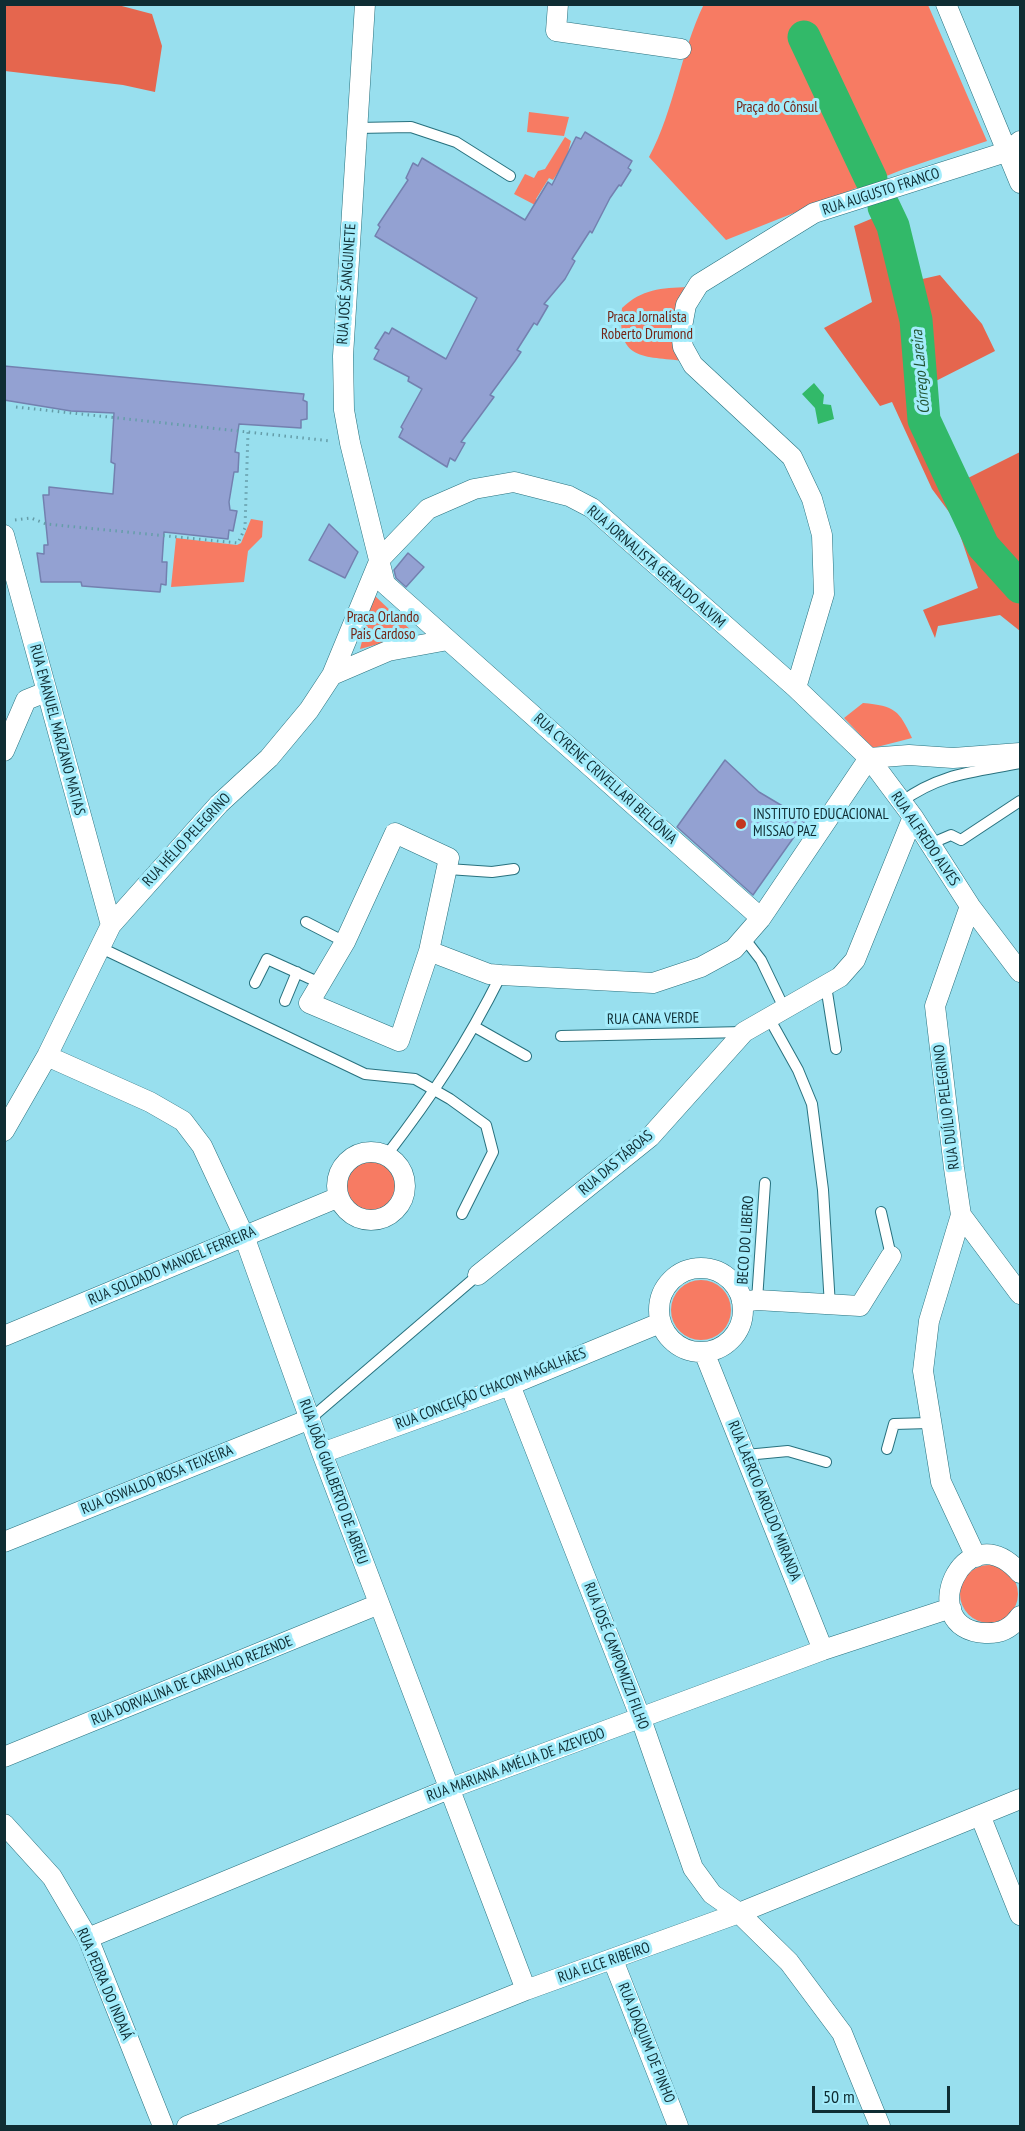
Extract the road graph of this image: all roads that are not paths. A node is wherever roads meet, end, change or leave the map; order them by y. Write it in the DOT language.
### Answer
graph roads {
  1 [pos="365,4"];
  2 [pos="558,4"];
  3 [pos="946,4"];
  4 [pos="681,49"];
  5 [pos="357,128"];
  6 [pos="1013,146"];
  7 [pos="510,176"];
  8 [pos="1020,183"];
  9 [pos="9,527"];
  10 [pos="380,559"];
  11 [pos="448,640"];
  12 [pos="332,675"];
  13 [pos="796,688"];
  14 [pos="46,692"];
  15 [pos="4,751"];
  16 [pos="1020,753"];
  17 [pos="869,758"];
  18 [pos="1020,763"];
  19 [pos="1020,801"];
  20 [pos="907,810"];
  21 [pos="930,844"];
  22 [pos="448,869"];
  23 [pos="514,869"];
  24 [pos="970,906"];
  25 [pos="761,918"];
  26 [pos="306,922"];
  27 [pos="111,925"];
  28 [pos="744,938"];
  29 [pos="345,942"];
  30 [pos="99,947"];
  31 [pos="429,951"];
  32 [pos="297,972"];
  33 [pos="1020,972"];
  34 [pos="501,975"];
  35 [pos="255,983"];
  36 [pos="320,983"];
  37 [pos="826,986"];
  38 [pos="285,1000"];
  39 [pos="777,1014"];
  40 [pos="475,1027"];
  41 [pos="744,1032"];
  42 [pos="561,1036"];
  43 [pos="836,1049"];
  44 [pos="47,1056"];
  45 [pos="526,1056"];
  46 [pos="436,1091"];
  47 [pos="4,1131"];
  48 [pos="387,1156"];
  49 [pos="765,1183"];
  50 [pos="339,1197"];
  51 [pos="881,1212"];
  52 [pos="462,1214"];
  53 [pos="961,1215"];
  54 [pos="244,1236"];
  55 [pos="891,1256"];
  56 [pos="478,1275"];
  57 [pos="1020,1294"];
  58 [pos="749,1301"];
  59 [pos="830,1306"];
  60 [pos="660,1323"];
  61 [pos="4,1336"];
  62 [pos="705,1352"];
  63 [pos="510,1385"];
  64 [pos="310,1419"];
  65 [pos="929,1423"];
  66 [pos="887,1449"];
  67 [pos="322,1453"];
  68 [pos="746,1455"];
  69 [pos="826,1462"];
  70 [pos="4,1542"];
  71 [pos="976,1557"];
  72 [pos="1020,1573"];
  73 [pos="379,1605"];
  74 [pos="951,1608"];
  75 [pos="1020,1616"];
  76 [pos="823,1650"];
  77 [pos="641,1719"];
  78 [pos="4,1757"];
  79 [pos="451,1788"];
  80 [pos="1020,1799"];
  81 [pos="980,1815"];
  82 [pos="4,1824"];
  83 [pos="739,1913"];
  84 [pos="1020,1915"];
  85 [pos="88,1938"];
  86 [pos="613,1960"];
  87 [pos="526,1990"];
  88 [pos="163,2127"];
  89 [pos="187,2127"];
  90 [pos="678,2127"];
  91 [pos="880,2127"];
  1 -- 5 [label="street, RUA JOSÉ SANGUINETE"];
  2 -- 4 [label="street"];
  3 -- 6 [label="street"];
  5 -- 7 [label="lane"];
  5 -- 10 [label="street, RUA JOSÉ SANGUINETE"];
  6 -- 8 [label="street"];
  6 -- 13 [label="street, RUA AUGUSTO FRANCO"];
  9 -- 14 [label="street, RUA EMANUEL MARZANO MATIAS"];
  10 -- 11 [label="street, RUA CYRENE CRIVELLARI BELLÔNIA"];
  10 -- 12 [label="street, RUA HÉLIO PELEGRINO"];
  10 -- 13 [label="street, RUA JORNALISTA GERALDO ALVIM"];
  11 -- 12 [label="street"];
  11 -- 25 [label="street, RUA CYRENE CRIVELLARI BELLÔNIA"];
  12 -- 27 [label="street, RUA HÉLIO PELEGRINO"];
  13 -- 17 [label="street, RUA ALFREDO ALVES"];
  14 -- 15 [label="street"];
  14 -- 27 [label="street, RUA EMANUEL MARZANO MATIAS"];
  16 -- 17 [label="street"];
  17 -- 20 [label="street, RUA ALFREDO ALVES"];
  17 -- 25 [label="street"];
  18 -- 20 [label="lane"];
  19 -- 21 [label="lane"];
  20 -- 21 [label="street, RUA ALFREDO ALVES"];
  20 -- 37 [label="street, RUA DAS TÁBOAS"];
  21 -- 24 [label="street, RUA ALFREDO ALVES"];
  22 -- 23 [label="lane"];
  22 -- 29 [label="street"];
  22 -- 31 [label="street"];
  24 -- 33 [label="street, RUA ALFREDO ALVES"];
  24 -- 53 [label="street, RUA DUÍLIO PELEGRINO"];
  25 -- 28 [label="street"];
  26 -- 29 [label="lane"];
  27 -- 30 [label="street, RUA HÉLIO PELEGRINO"];
  28 -- 34 [label="street"];
  28 -- 39 [label="lane"];
  29 -- 36 [label="street"];
  30 -- 44 [label="street, RUA HÉLIO PELEGRINO"];
  30 -- 46 [label="lane"];
  31 -- 34 [label="street"];
  31 -- 36 [label="street"];
  32 -- 35 [label="lane"];
  32 -- 36 [label="lane"];
  32 -- 38 [label="lane"];
  34 -- 40 [label="lane"];
  37 -- 39 [label="street, RUA DAS TÁBOAS"];
  37 -- 43 [label="lane"];
  39 -- 41 [label="street, RUA DAS TÁBOAS"];
  39 -- 59 [label="lane"];
  40 -- 45 [label="lane"];
  40 -- 46 [label="lane"];
  41 -- 42 [label="lane, RUA CANA VERDE"];
  41 -- 56 [label="street, RUA DAS TÁBOAS"];
  44 -- 47 [label="street, RUA HÉLIO PELEGRINO"];
  44 -- 54 [label="street, RUA JOÃO GUALBERTO DE ABREU"];
  46 -- 48 [label="lane"];
  46 -- 52 [label="lane"];
  48 -- 50 [label="street"];
  48 -- 50 [label="street"];
  49 -- 58 [label="lane, BECO DO LIBERO"];
  50 -- 54 [label="street, RUA SOLDADO MANOEL FERREIRA"];
  51 -- 55 [label="lane"];
  53 -- 57 [label="street, RUA DUÍLIO PELEGRINO"];
  53 -- 65 [label="street"];
  54 -- 61 [label="street, RUA SOLDADO MANOEL FERREIRA"];
  54 -- 64 [label="street, RUA JOÃO GUALBERTO DE ABREU"];
  55 -- 59 [label="street"];
  56 -- 64 [label="lane, RUA DAS TÁBOAS"];
  58 -- 59 [label="street"];
  58 -- 60 [label="street"];
  58 -- 62 [label="street"];
  60 -- 62 [label="street"];
  60 -- 63 [label="street, RUA CONCEIÇÃO CHACON MAGALHÃES"];
  62 -- 68 [label="street, RUA LAERCIO AROLDO MIRANDA"];
  63 -- 67 [label="street, RUA CONCEIÇÃO CHACON MAGALHÃES"];
  63 -- 77 [label="street, RUA JOSÉ CAMPOMIZZI FILHO"];
  64 -- 67 [label="street, RUA JOÃO GUALBERTO DE ABREU"];
  64 -- 70 [label="street, RUA OSWALDO ROSA TEIXEIRA"];
  65 -- 66 [label="lane"];
  65 -- 71 [label="street"];
  67 -- 73 [label="street, RUA JOÃO GUALBERTO DE ABREU"];
  68 -- 69 [label="lane"];
  68 -- 76 [label="street, RUA LAERCIO AROLDO MIRANDA"];
  71 -- 72 [label="street"];
  71 -- 74 [label="street"];
  73 -- 78 [label="street, RUA DORVALINA DE CARVALHO REZENDE"];
  73 -- 79 [label="street, RUA JOÃO GUALBERTO DE ABREU"];
  74 -- 75 [label="street"];
  74 -- 76 [label="street, RUA MARIANA AMÉLIA DE AZEVEDO"];
  76 -- 77 [label="street, RUA MARIANA AMÉLIA DE AZEVEDO"];
  77 -- 79 [label="street, RUA MARIANA AMÉLIA DE AZEVEDO"];
  77 -- 83 [label="street, RUA JOSÉ CAMPOMIZZI FILHO"];
  79 -- 85 [label="street, RUA MARIANA AMÉLIA DE AZEVEDO"];
  79 -- 87 [label="street, RUA JOÃO GUALBERTO DE ABREU"];
  80 -- 81 [label="street, RUA ELCE RIBEIRO"];
  81 -- 83 [label="street, RUA ELCE RIBEIRO"];
  81 -- 84 [label="street"];
  82 -- 85 [label="street, RUA PEDRA DO INDAIÁ"];
  83 -- 86 [label="street, RUA ELCE RIBEIRO"];
  83 -- 91 [label="street, RUA JOSÉ CAMPOMIZZI FILHO"];
  85 -- 88 [label="street, RUA PEDRA DO INDAIÁ"];
  86 -- 87 [label="street, RUA ELCE RIBEIRO"];
  86 -- 90 [label="street, RUA JOAQUIM DE PINHO"];
  87 -- 89 [label="street, RUA ELCE RIBEIRO"];
}
